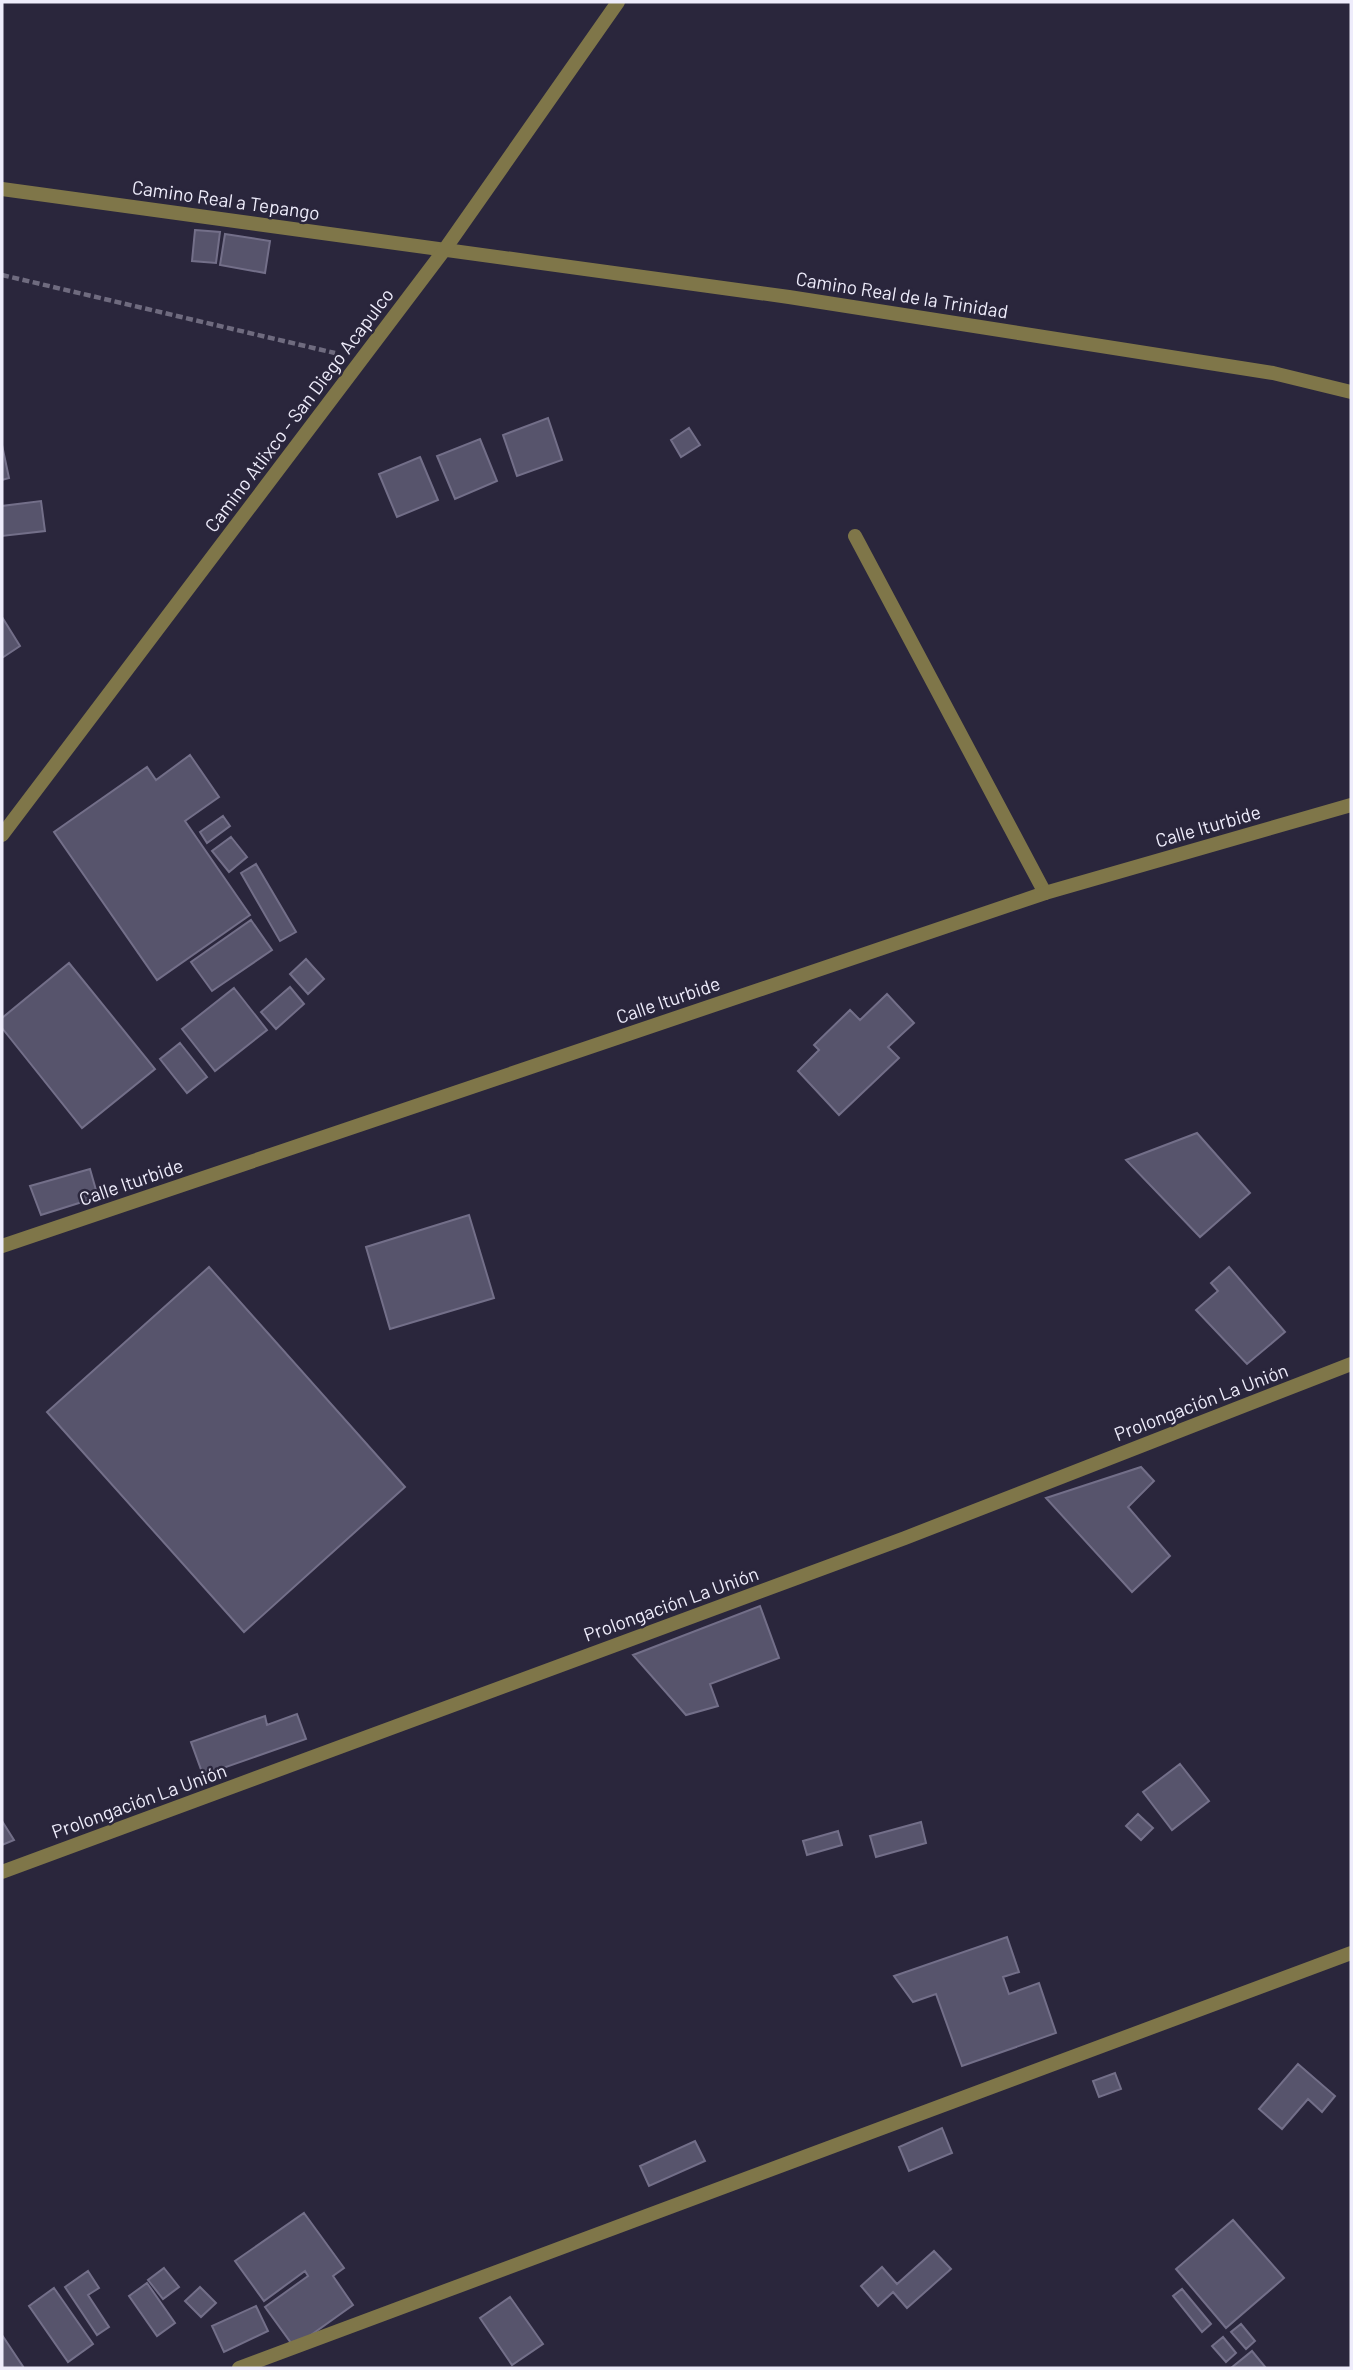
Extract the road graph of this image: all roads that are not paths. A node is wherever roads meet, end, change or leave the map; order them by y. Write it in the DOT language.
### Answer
graph roads {
  1 [pos="618,2"];
  2 [pos="2,189"];
  3 [pos="445,249"];
  4 [pos="1351,392"];
  5 [pos="855,536"];
  6 [pos="1351,805"];
  7 [pos="2,835"];
  8 [pos="1045,893"];
  9 [pos="2,1246"];
  10 [pos="1351,1364"];
  11 [pos="2,1872"];
  12 [pos="1351,1953"];
  13 [pos="239,2368"];
  1 -- 3 [label="street, Camino Atlixco - San Diego Acapulco"];
  2 -- 3 [label="street, Camino Real a Tepango"];
  3 -- 4 [label="street, Camino Real de la Trinidad"];
  3 -- 7 [label="street, Camino Atlixco - San Diego Acapulco"];
  5 -- 8 [label="street"];
  6 -- 8 [label="street, Calle Iturbide"];
  8 -- 9 [label="street, Calle Iturbide"];
  10 -- 11 [label="street, Prolongación La Unión"];
  12 -- 13 [label="street"];
}
